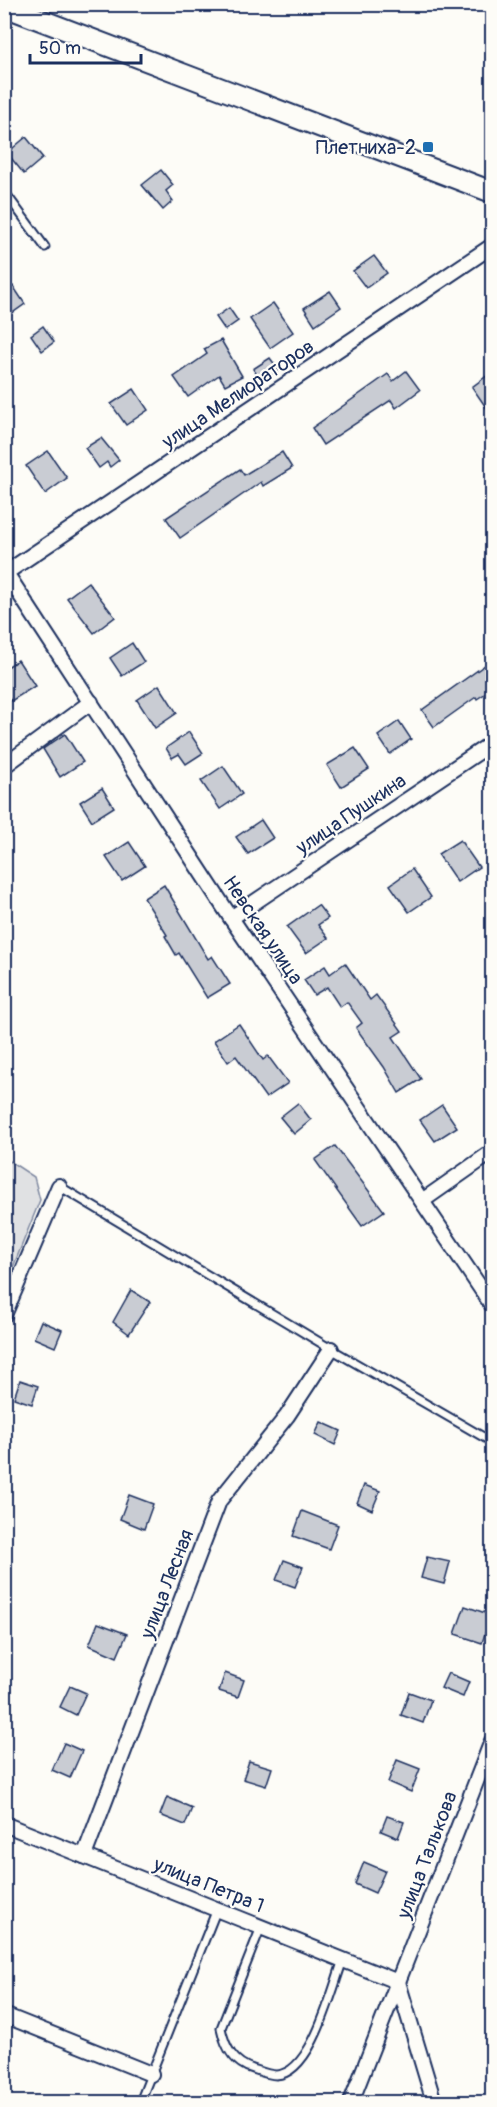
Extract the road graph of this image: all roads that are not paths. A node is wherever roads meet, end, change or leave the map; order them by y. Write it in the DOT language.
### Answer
graph roads {
  1 [pos="4,6"];
  2 [pos="4,190"];
  3 [pos="492,192"];
  4 [pos="45,246"];
  5 [pos="492,246"];
  6 [pos="5,573"];
  7 [pos="91,702"];
  8 [pos="492,743"];
  9 [pos="4,766"];
  10 [pos="231,918"];
  11 [pos="492,1152"];
  12 [pos="59,1186"];
  13 [pos="422,1201"];
  14 [pos="492,1305"];
  15 [pos="4,1315"];
  16 [pos="331,1349"];
  17 [pos="492,1442"];
  18 [pos="492,1741"];
  19 [pos="4,1824"];
  20 [pos="84,1856"];
  21 [pos="217,1909"];
  22 [pos="261,1927"];
  23 [pos="343,1960"];
  24 [pos="398,1982"];
  25 [pos="4,2015"];
  26 [pos="151,2074"];
  27 [pos="140,2103"];
  28 [pos="351,2103"];
  29 [pos="434,2103"];
  1 -- 3 [label="main road"];
  2 -- 4 [label="lane"];
  5 -- 6 [label="street, улица Мелиораторов"];
  6 -- 7 [label="street, Невская улица"];
  7 -- 9 [label="street"];
  7 -- 10 [label="street, Невская улица"];
  8 -- 10 [label="street, улица Пушкина"];
  10 -- 13 [label="street, Невская улица"];
  11 -- 13 [label="street"];
  12 -- 15 [label="street"];
  12 -- 16 [label="lane"];
  13 -- 14 [label="street, Невская улица"];
  16 -- 17 [label="lane"];
  16 -- 20 [label="street, улица Лесная"];
  18 -- 24 [label="street, улица Талькова"];
  19 -- 20 [label="street, улица Петра 1"];
  20 -- 21 [label="street, улица Петра 1"];
  21 -- 22 [label="street, улица Петра 1"];
  21 -- 26 [label="lane"];
  22 -- 23 [label="street, улица Петра 1"];
  22 -- 23 [label="lane"];
  23 -- 24 [label="street, улица Петра 1"];
  24 -- 28 [label="street, улица Талькова"];
  24 -- 29 [label="street"];
  25 -- 26 [label="street"];
  26 -- 27 [label="lane"];
}
